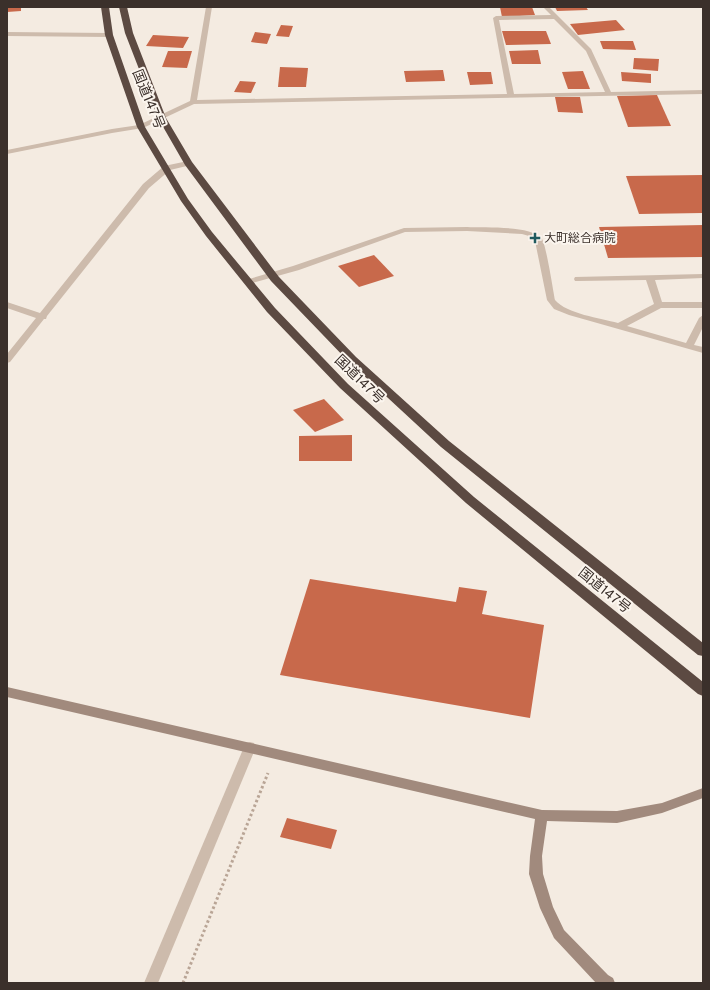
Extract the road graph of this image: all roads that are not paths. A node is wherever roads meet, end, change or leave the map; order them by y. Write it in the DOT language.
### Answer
graph roads {
  1 [pos="105,7"];
  2 [pos="123,7"];
  3 [pos="210,7"];
  4 [pos="546,7"];
  5 [pos="555,17"];
  6 [pos="7,34"];
  7 [pos="109,35"];
  8 [pos="703,92"];
  9 [pos="609,94"];
  10 [pos="511,96"];
  11 [pos="193,102"];
  12 [pos="162,118"];
  13 [pos="142,128"];
  14 [pos="7,152"];
  15 [pos="188,163"];
  16 [pos="167,168"];
  17 [pos="273,276"];
  18 [pos="703,276"];
  19 [pos="650,278"];
  20 [pos="578,279"];
  21 [pos="249,282"];
  22 [pos="7,304"];
  23 [pos="659,305"];
  24 [pos="703,306"];
  25 [pos="42,317"];
  26 [pos="703,318"];
  27 [pos="620,326"];
  28 [pos="689,346"];
  29 [pos="703,350"];
  30 [pos="7,360"];
  31 [pos="703,651"];
  32 [pos="703,690"];
  33 [pos="7,692"];
  34 [pos="250,747"];
  35 [pos="703,793"];
  36 [pos="542,815"];
  37 [pos="151,983"];
  38 [pos="608,983"];
  1 -- 7 [label="highway, 国道147号"];
  2 -- 12 [label="highway, 国道147号"];
  3 -- 11 [label="street"];
  4 -- 5 [label="street"];
  5 -- 9 [label="street"];
  5 -- 10 [label="street"];
  6 -- 7 [label="street"];
  7 -- 13 [label="highway, 国道147号"];
  8 -- 9 [label="street"];
  9 -- 10 [label="street"];
  10 -- 11 [label="street"];
  11 -- 12 [label="street"];
  12 -- 13 [label="street"];
  12 -- 15 [label="highway, 国道147号"];
  13 -- 14 [label="street"];
  13 -- 16 [label="highway, 国道147号"];
  15 -- 16 [label="street"];
  15 -- 17 [label="highway, 国道147号"];
  16 -- 21 [label="highway, 国道147号"];
  16 -- 25 [label="street"];
  17 -- 21 [label="street"];
  17 -- 27 [label="street"];
  17 -- 31 [label="highway, 国道147号"];
  18 -- 19 [label="street"];
  19 -- 20 [label="street"];
  19 -- 23 [label="street"];
  21 -- 32 [label="highway, 国道147号"];
  22 -- 25 [label="street"];
  23 -- 24 [label="street"];
  23 -- 27 [label="street"];
  25 -- 30 [label="street"];
  26 -- 28 [label="street"];
  27 -- 28 [label="street"];
  28 -- 29 [label="street"];
  33 -- 34 [label="street"];
  34 -- 36 [label="street"];
  34 -- 37 [label="street"];
  35 -- 36 [label="street"];
  36 -- 38 [label="street"];
}
